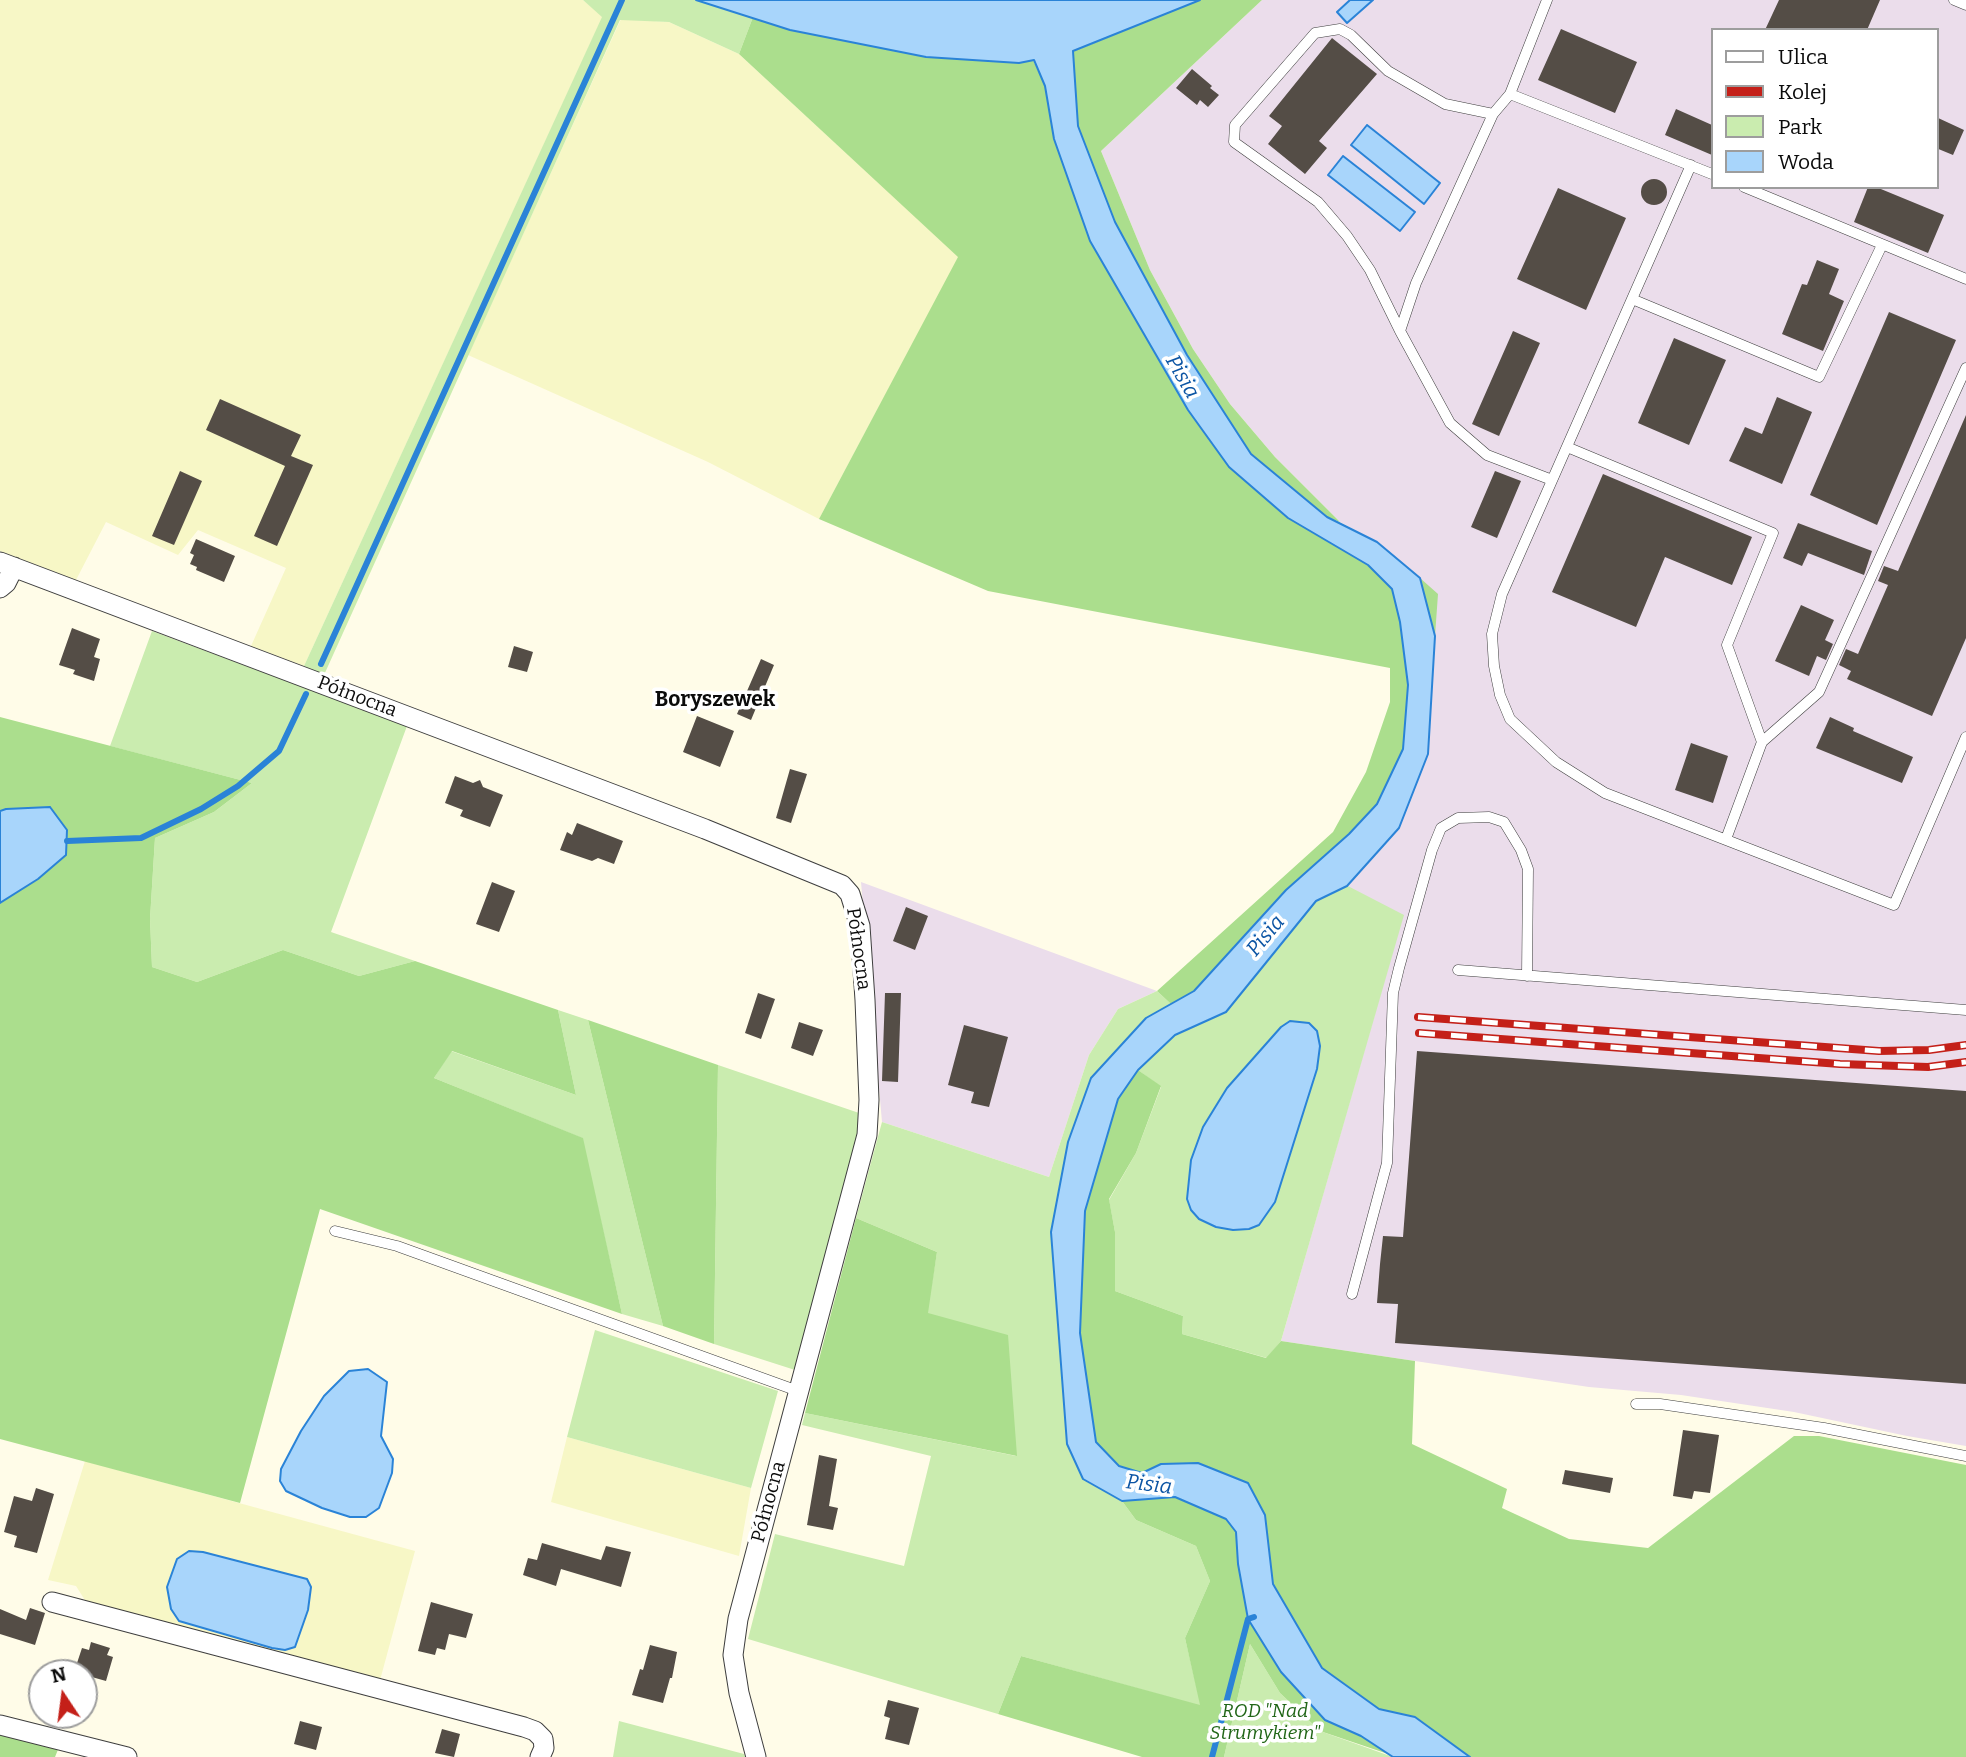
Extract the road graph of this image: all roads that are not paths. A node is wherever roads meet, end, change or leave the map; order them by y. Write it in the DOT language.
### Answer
graph roads {
  1 [pos="1547,0"];
  2 [pos="1954,0"];
  3 [pos="1966,5"];
  4 [pos="1510,94"];
  5 [pos="1493,114"];
  6 [pos="1691,165"];
  7 [pos="1710,173"];
  8 [pos="1749,189"];
  9 [pos="1882,245"];
  10 [pos="1966,279"];
  11 [pos="1632,299"];
  12 [pos="1400,331"];
  13 [pos="1966,368"];
  14 [pos="1567,447"];
  15 [pos="1552,480"];
  16 [pos="7,564"];
  17 [pos="0,587"];
  18 [pos="1966,737"];
  19 [pos="1762,742"];
  20 [pos="1726,839"];
  21 [pos="1458,970"];
  22 [pos="1527,975"];
  23 [pos="1966,1010"];
  24 [pos="335,1231"];
  25 [pos="1352,1294"];
  26 [pos="798,1391"];
  27 [pos="1636,1404"];
  28 [pos="1966,1456"];
  29 [pos="52,1602"];
  30 [pos="0,1725"];
  31 [pos="127,1757"];
  32 [pos="540,1757"];
  33 [pos="756,1757"];
  1 -- 4 [label="lane"];
  2 -- 3 [label="lane"];
  4 -- 5 [label="lane"];
  4 -- 6 [label="lane"];
  5 -- 12 [label="lane"];
  5 -- 12 [label="lane"];
  6 -- 7 [label="lane"];
  6 -- 11 [label="lane"];
  8 -- 9 [label="lane"];
  9 -- 10 [label="lane"];
  9 -- 11 [label="lane"];
  11 -- 14 [label="lane"];
  12 -- 15 [label="lane"];
  13 -- 19 [label="lane"];
  14 -- 15 [label="lane"];
  14 -- 19 [label="lane"];
  15 -- 20 [label="lane"];
  16 -- 17 [label="street, Północna"];
  16 -- 26 [label="street, Północna"];
  18 -- 20 [label="lane"];
  19 -- 20 [label="lane"];
  21 -- 22 [label="lane"];
  22 -- 23 [label="lane"];
  22 -- 25 [label="lane"];
  24 -- 26 [label="lane"];
  26 -- 33 [label="street, Północna"];
  27 -- 28 [label="lane"];
  29 -- 32 [label="street"];
  30 -- 31 [label="street"];
}
